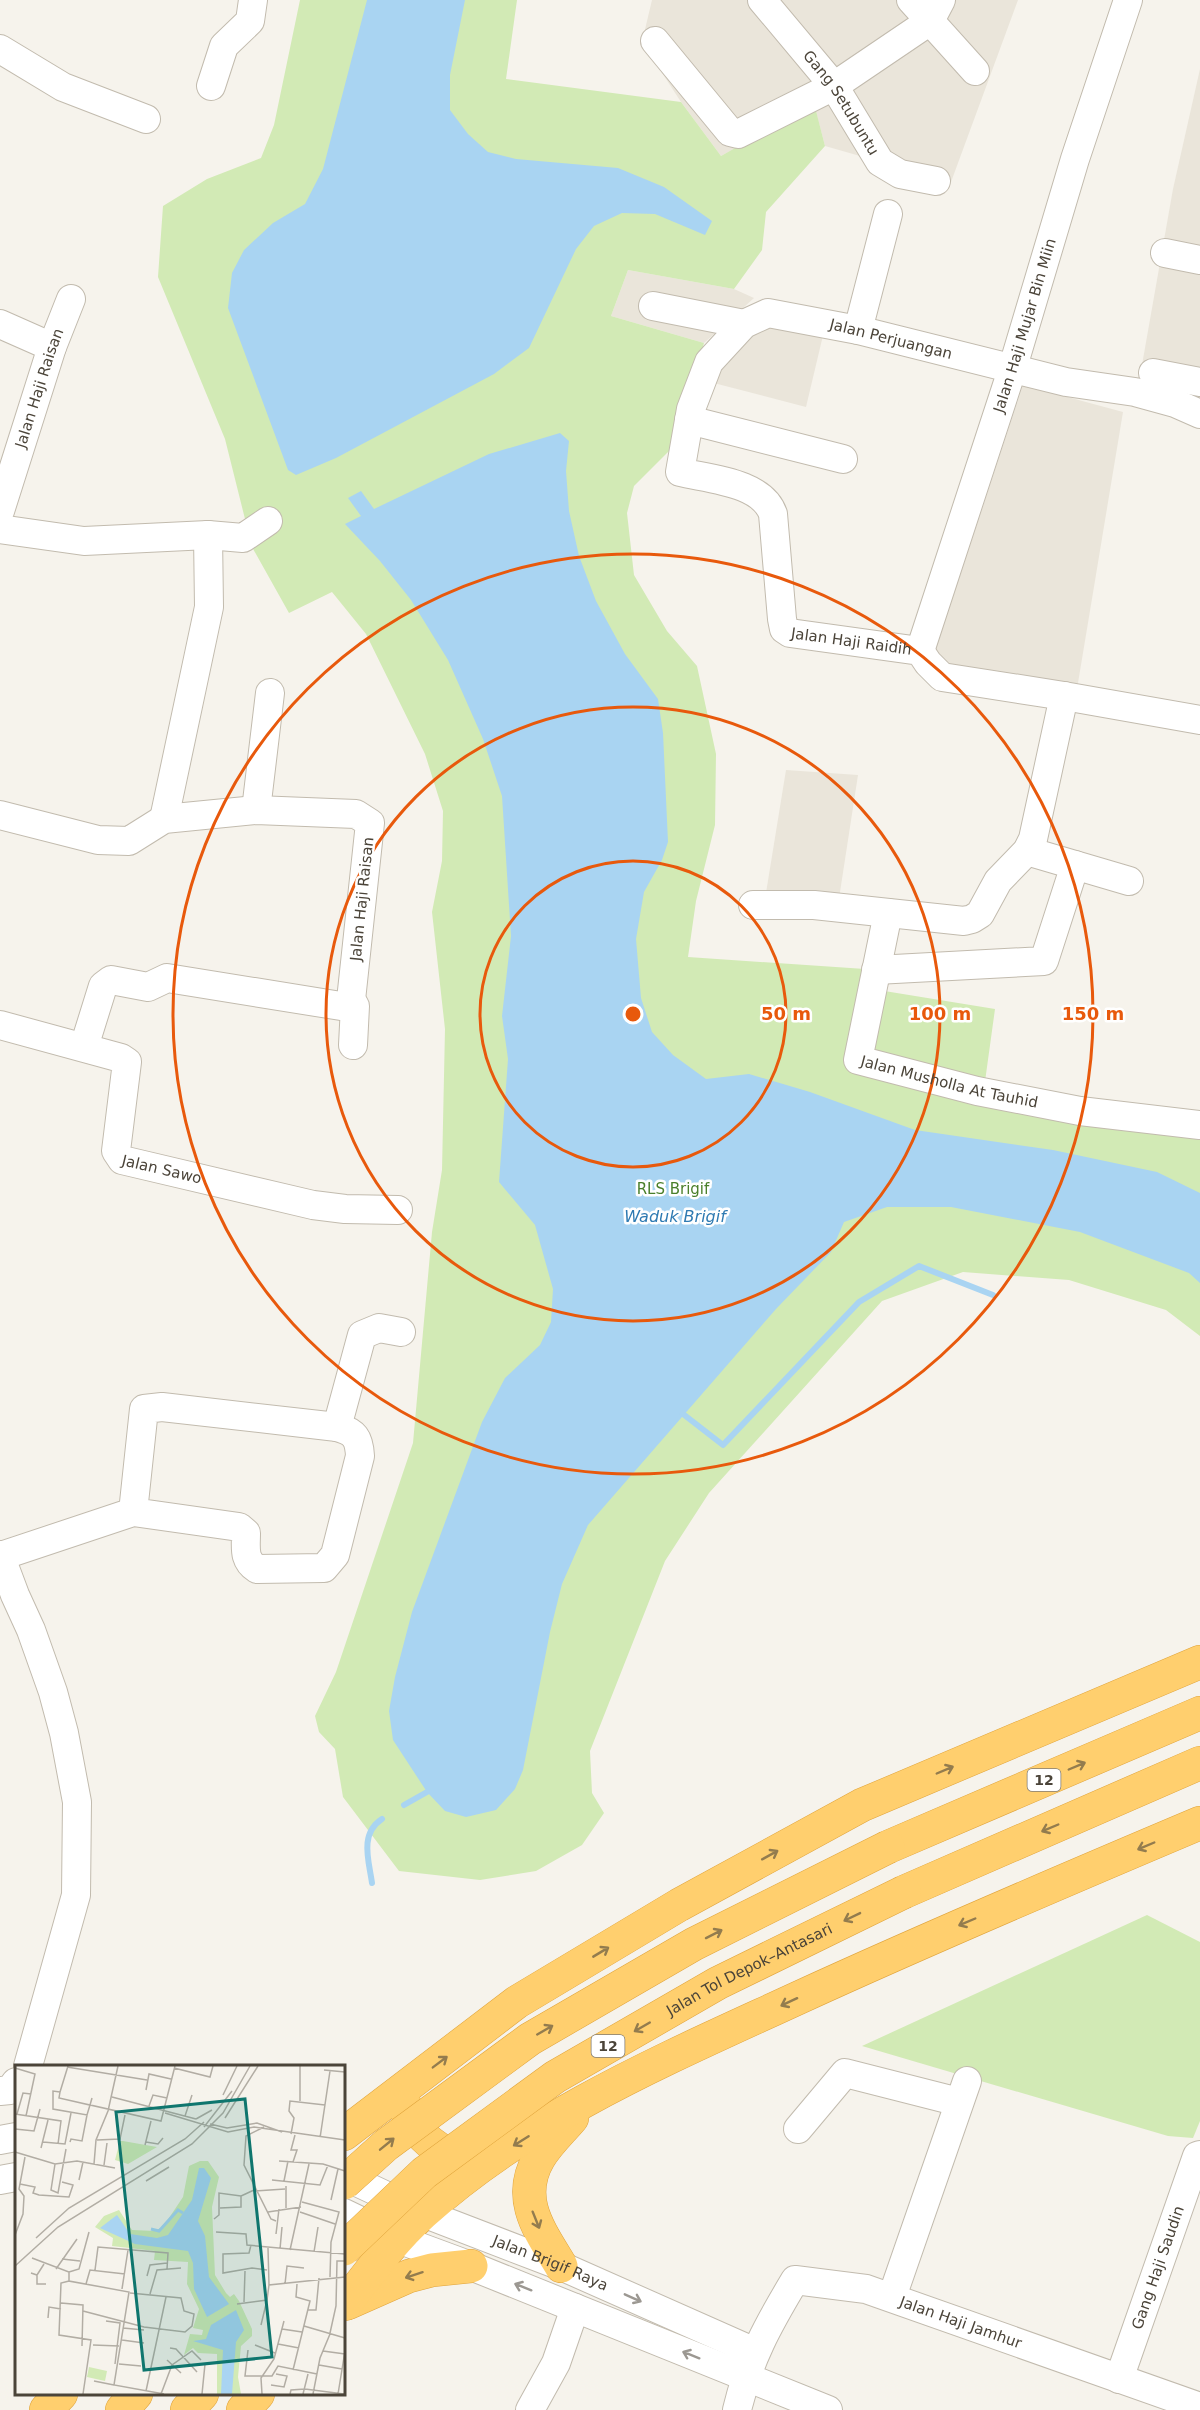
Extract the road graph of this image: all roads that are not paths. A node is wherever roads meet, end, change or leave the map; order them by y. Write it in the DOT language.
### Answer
graph roads {
  1 [pos="254,0"];
  2 [pos="762,0"];
  3 [pos="911,0"];
  4 [pos="1128,0"];
  5 [pos="936,11"];
  6 [pos="655,41"];
  7 [pos="0,49"];
  8 [pos="975,71"];
  9 [pos="211,86"];
  10 [pos="834,86"];
  11 [pos="146,119"];
  12 [pos="936,181"];
  13 [pos="888,214"];
  14 [pos="1165,253"];
  15 [pos="1200,260"];
  16 [pos="70,299"];
  17 [pos="653,306"];
  18 [pos="0,324"];
  19 [pos="744,324"];
  20 [pos="858,330"];
  21 [pos="52,347"];
  22 [pos="1012,370"];
  23 [pos="1153,373"];
  24 [pos="1200,382"];
  25 [pos="1200,414"];
  26 [pos="689,420"];
  27 [pos="843,459"];
  28 [pos="680,472"];
  29 [pos="0,511"];
  30 [pos="268,521"];
  31 [pos="0,529"];
  32 [pos="208,535"];
  33 [pos="920,651"];
  34 [pos="270,693"];
  35 [pos="1064,696"];
  36 [pos="1200,720"];
  37 [pos="256,810"];
  38 [pos="0,815"];
  39 [pos="164,819"];
  40 [pos="1028,851"];
  41 [pos="1075,865"];
  42 [pos="1129,881"];
  43 [pos="753,904"];
  44 [pos="888,913"];
  45 [pos="876,970"];
  46 [pos="351,1000"];
  47 [pos="0,1025"];
  48 [pos="353,1045"];
  49 [pos="84,1047"];
  50 [pos="1200,1125"];
  51 [pos="398,1210"];
  52 [pos="401,1332"];
  53 [pos="337,1427"];
  54 [pos="133,1512"];
  55 [pos="1,1556"];
  56 [pos="1200,1662"];
  57 [pos="1200,1713"];
  58 [pos="1200,1763"];
  59 [pos="1200,1823"];
  60 [pos="29,2065"];
  61 [pos="15,2083"];
  62 [pos="0,2091"];
  63 [pos="401,2091"];
  64 [pos="588,2098"];
  65 [pos="348,2127"];
  66 [pos="798,2129"];
  67 [pos="15,2137"];
  68 [pos="0,2140"];
  69 [pos="1199,2156"];
  70 [pos="492,2158"];
  71 [pos="345,2176"];
  72 [pos="15,2177"];
  73 [pos="0,2180"];
  74 [pos="345,2182"];
  75 [pos="345,2213"];
  76 [pos="423,2213"];
  77 [pos="398,2239"];
  78 [pos="345,2248"];
  79 [pos="471,2266"];
  80 [pos="561,2266"];
  81 [pos="892,2297"];
  82 [pos="345,2304"];
  83 [pos="345,2305"];
  84 [pos="575,2308"];
  85 [pos="750,2364"];
  86 [pos="1119,2379"];
  87 [pos="60,2395"];
  88 [pos="135,2395"];
  89 [pos="201,2395"];
  90 [pos="257,2395"];
  91 [pos="1200,2407"];
  92 [pos="46,2410"];
  93 [pos="122,2410"];
  94 [pos="187,2410"];
  95 [pos="243,2410"];
  96 [pos="530,2410"];
  97 [pos="737,2410"];
  98 [pos="828,2410"];
  1 -- 9 [label="street"];
  2 -- 10 [label="street, Gang Setubuntu"];
  3 -- 5 [label="street"];
  4 -- 22 [label="street, Jalan Haji Mujar Bin Miin"];
  5 -- 8 [label="street"];
  5 -- 10 [label="street"];
  6 -- 10 [label="street"];
  7 -- 11 [label="street"];
  10 -- 12 [label="street, Gang Setubuntu"];
  13 -- 20 [label="street"];
  14 -- 15 [label="street"];
  16 -- 21 [label="street, Jalan Haji Raisan"];
  17 -- 19 [label="street"];
  18 -- 21 [label="street"];
  19 -- 20 [label="street, Jalan Perjuangan"];
  19 -- 26 [label="street, Jalan Perjuangan"];
  20 -- 22 [label="street, Jalan Perjuangan"];
  21 -- 29 [label="street, Jalan Haji Raisan"];
  22 -- 25 [label="street, Jalan Perjuangan"];
  22 -- 33 [label="street, Jalan Haji Mujar Bin Miin"];
  23 -- 24 [label="street"];
  26 -- 27 [label="street"];
  26 -- 28 [label="street, Jalan Perjuangan"];
  28 -- 33 [label="street, Jalan Haji Raidih"];
  30 -- 32 [label="street"];
  31 -- 32 [label="street"];
  32 -- 39 [label="street"];
  33 -- 35 [label="street, Jalan Haji Raidih"];
  34 -- 37 [label="street"];
  35 -- 36 [label="street, Jalan Haji Raidih"];
  35 -- 40 [label="street"];
  37 -- 39 [label="street, Jalan Haji Raisan"];
  37 -- 46 [label="street, Jalan Haji Raisan"];
  38 -- 39 [label="street, Jalan Haji Raisan"];
  40 -- 41 [label="street"];
  40 -- 44 [label="street"];
  41 -- 42 [label="street"];
  41 -- 45 [label="street"];
  43 -- 44 [label="street"];
  44 -- 45 [label="street, Jalan Musholla At Tauhid"];
  45 -- 50 [label="street, Jalan Musholla At Tauhid"];
  46 -- 48 [label="street"];
  46 -- 49 [label="street"];
  47 -- 49 [label="street, Jalan Sawo"];
  49 -- 51 [label="street, Jalan Sawo"];
  52 -- 53 [label="street"];
  53 -- 54 [label="street"];
  53 -- 54 [label="street"];
  54 -- 55 [label="street"];
  55 -- 60 [label="street"];
  63 -- 56 [label="highway, one-way"];
  74 -- 57 [label="highway, 12, one-way, bridge"];
  58 -- 78 [label="highway, Jalan Tol Depok–Antasari / 12, one-way, bridge"];
  59 -- 64 [label="highway, one-way"];
  61 -- 62 [label="street"];
  63 -- 65 [label="highway"];
  63 -- 70 [label="highway"];
  64 -- 70 [label="highway, one-way"];
  64 -- 80 [label="highway, one-way"];
  66 -- 81 [label="street"];
  67 -- 68 [label="street"];
  69 -- 86 [label="street, Gang Haji Saudin"];
  70 -- 76 [label="highway"];
  71 -- 76 [label="street, Jalan Brigif Raya"];
  72 -- 73 [label="street"];
  75 -- 77 [label="street"];
  76 -- 77 [label="highway"];
  76 -- 80 [label="street, Jalan Brigif Raya"];
  77 -- 79 [label="street"];
  77 -- 82 [label="highway"];
  79 -- 83 [label="highway, one-way"];
  84 -- 79 [label="street, one-way"];
  80 -- 85 [label="street, Jalan Brigif Raya, one-way"];
  81 -- 85 [label="street, Jalan Haji Jamhur"];
  81 -- 86 [label="street, Jalan Haji Jamhur"];
  85 -- 84 [label="street, one-way"];
  84 -- 96 [label="street"];
  85 -- 97 [label="street"];
  85 -- 98 [label="street"];
  86 -- 91 [label="street, Jalan Haji Jamhur"];
  87 -- 92 [label="highway"];
  88 -- 93 [label="highway"];
  89 -- 94 [label="highway"];
  90 -- 95 [label="highway"];
}
